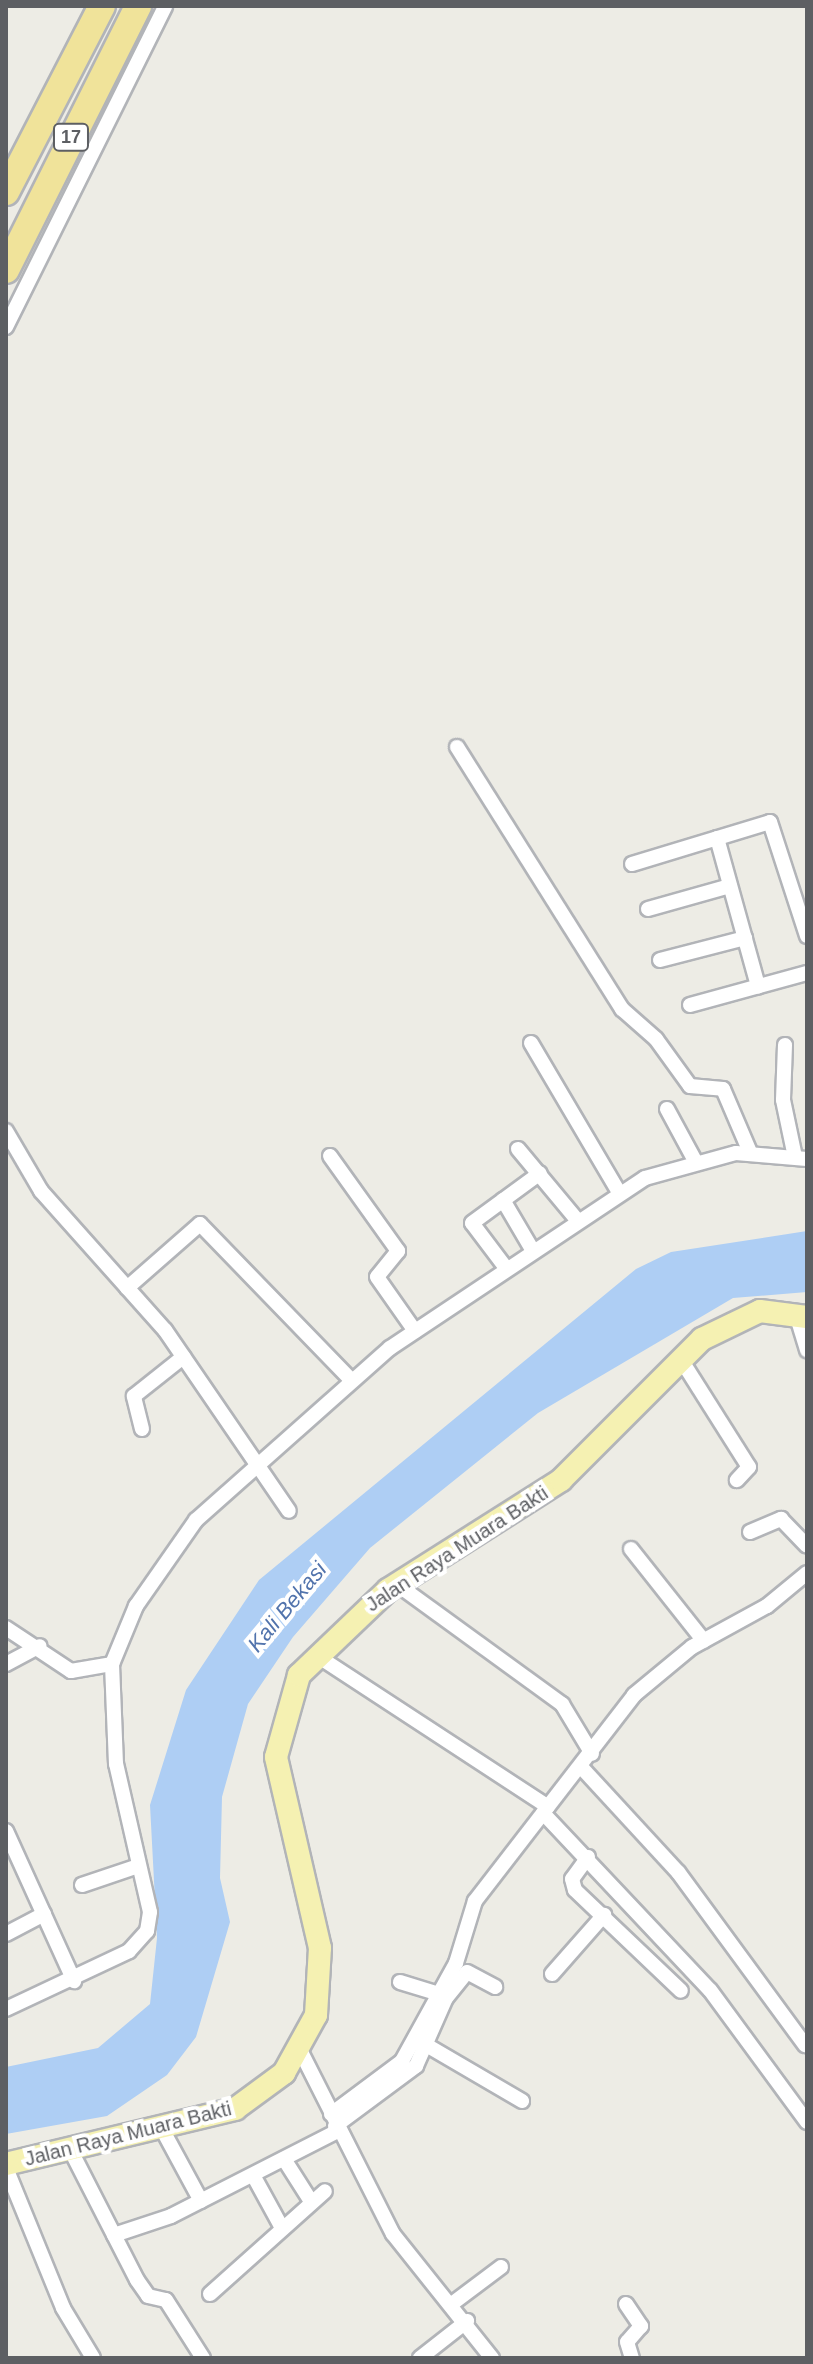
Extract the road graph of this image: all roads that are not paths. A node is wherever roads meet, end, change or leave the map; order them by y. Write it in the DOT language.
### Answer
graph roads {
  1 [pos="102,6"];
  2 [pos="138,6"];
  3 [pos="165,6"];
  4 [pos="6,192"];
  5 [pos="6,270"];
  6 [pos="6,327"];
  7 [pos="457,747"];
  8 [pos="717,838"];
  9 [pos="632,864"];
  10 [pos="730,886"];
  11 [pos="801,899"];
  12 [pos="648,909"];
  13 [pos="807,936"];
  14 [pos="745,938"];
  15 [pos="660,960"];
  16 [pos="807,973"];
  17 [pos="758,986"];
  18 [pos="690,1005"];
  19 [pos="531,1043"];
  20 [pos="785,1045"];
  21 [pos="667,1109"];
  22 [pos="6,1131"];
  23 [pos="518,1149"];
  24 [pos="750,1152"];
  25 [pos="330,1156"];
  26 [pos="801,1158"];
  27 [pos="694,1159"];
  28 [pos="540,1173"];
  29 [pos="620,1194"];
  30 [pos="503,1200"];
  31 [pos="578,1221"];
  32 [pos="533,1251"];
  33 [pos="506,1268"];
  34 [pos="127,1288"];
  35 [pos="802,1316"];
  36 [pos="415,1331"];
  37 [pos="807,1350"];
  38 [pos="183,1357"];
  39 [pos="680,1358"];
  40 [pos="350,1379"];
  41 [pos="142,1429"];
  42 [pos="257,1466"];
  43 [pos="737,1480"];
  44 [pos="289,1511"];
  45 [pos="750,1532"];
  46 [pos="807,1546"];
  47 [pos="631,1549"];
  48 [pos="807,1573"];
  49 [pos="398,1585"];
  50 [pos="6,1628"];
  51 [pos="704,1641"];
  52 [pos="40,1646"];
  53 [pos="316,1655"];
  54 [pos="6,1664"];
  55 [pos="112,1664"];
  56 [pos="592,1754"];
  57 [pos="581,1767"];
  58 [pos="545,1810"];
  59 [pos="6,1831"];
  60 [pos="588,1857"];
  61 [pos="138,1866"];
  62 [pos="82,1885"];
  63 [pos="44,1914"];
  64 [pos="604,1915"];
  65 [pos="6,1934"];
  66 [pos="461,1968"];
  67 [pos="552,1974"];
  68 [pos="74,1981"];
  69 [pos="400,1982"];
  70 [pos="495,1987"];
  71 [pos="681,1991"];
  72 [pos="436,1993"];
  73 [pos="6,2009"];
  74 [pos="805,2045"];
  75 [pos="428,2046"];
  76 [pos="301,2052"];
  77 [pos="522,2101"];
  78 [pos="807,2122"];
  79 [pos="335,2123"];
  80 [pos="161,2127"];
  81 [pos="70,2149"];
  82 [pos="284,2159"];
  83 [pos="6,2166"];
  84 [pos="253,2175"];
  85 [pos="325,2191"];
  86 [pos="310,2200"];
  87 [pos="201,2201"];
  88 [pos="282,2228"];
  89 [pos="114,2235"];
  90 [pos="501,2267"];
  91 [pos="210,2294"];
  92 [pos="453,2303"];
  93 [pos="626,2304"];
  94 [pos="467,2321"];
  95 [pos="206,2357"];
  96 [pos="93,2358"];
  97 [pos="420,2358"];
  98 [pos="492,2358"];
  99 [pos="632,2358"];
  1 -- 4 [label="highway, 17"];
  2 -- 5 [label="highway, 17"];
  3 -- 6 [label="street"];
  7 -- 24 [label="street"];
  8 -- 9 [label="street"];
  8 -- 10 [label="street"];
  8 -- 11 [label="street"];
  10 -- 12 [label="street"];
  10 -- 14 [label="street"];
  11 -- 13 [label="street"];
  14 -- 15 [label="street"];
  14 -- 17 [label="street"];
  16 -- 17 [label="street"];
  17 -- 18 [label="street"];
  19 -- 29 [label="street"];
  20 -- 26 [label="street"];
  21 -- 27 [label="street"];
  22 -- 34 [label="street"];
  23 -- 28 [label="street"];
  24 -- 26 [label="street"];
  24 -- 27 [label="street"];
  25 -- 36 [label="street"];
  27 -- 29 [label="street"];
  28 -- 30 [label="street"];
  28 -- 31 [label="street"];
  29 -- 31 [label="street"];
  30 -- 32 [label="street"];
  30 -- 33 [label="street"];
  31 -- 32 [label="street"];
  32 -- 33 [label="street"];
  33 -- 36 [label="street"];
  34 -- 38 [label="street"];
  34 -- 40 [label="street"];
  35 -- 37 [label="street"];
  35 -- 39 [label="main road, Jalan Raya Muara Bakti"];
  36 -- 40 [label="street"];
  38 -- 41 [label="street"];
  38 -- 42 [label="street"];
  39 -- 43 [label="street"];
  39 -- 49 [label="main road, Jalan Raya Muara Bakti"];
  40 -- 42 [label="street"];
  42 -- 44 [label="street"];
  42 -- 55 [label="street"];
  45 -- 46 [label="street"];
  47 -- 51 [label="street"];
  48 -- 51 [label="street"];
  49 -- 53 [label="main road, Jalan Raya Muara Bakti"];
  49 -- 56 [label="street"];
  50 -- 52 [label="street"];
  51 -- 56 [label="street"];
  52 -- 54 [label="street"];
  52 -- 55 [label="street"];
  53 -- 58 [label="street"];
  53 -- 76 [label="main road, Jalan Raya Muara Bakti"];
  55 -- 61 [label="street"];
  56 -- 57 [label="street"];
  57 -- 58 [label="street"];
  57 -- 74 [label="street"];
  58 -- 60 [label="street"];
  58 -- 66 [label="street"];
  59 -- 63 [label="street"];
  60 -- 64 [label="street"];
  60 -- 78 [label="street"];
  61 -- 62 [label="street"];
  61 -- 68 [label="street"];
  63 -- 65 [label="street"];
  63 -- 68 [label="street"];
  64 -- 67 [label="street"];
  64 -- 71 [label="street"];
  66 -- 70 [label="street"];
  66 -- 72 [label="street"];
  66 -- 75 [label="street"];
  68 -- 73 [label="street"];
  69 -- 72 [label="street"];
  72 -- 79 [label="street"];
  75 -- 77 [label="street"];
  75 -- 79 [label="street"];
  76 -- 79 [label="street"];
  76 -- 80 [label="main road, Jalan Raya Muara Bakti"];
  79 -- 82 [label="street"];
  79 -- 92 [label="street"];
  80 -- 81 [label="main road, Jalan Raya Muara Bakti"];
  80 -- 87 [label="street"];
  81 -- 83 [label="main road, Jalan Raya Muara Bakti"];
  81 -- 89 [label="street"];
  82 -- 84 [label="street"];
  82 -- 86 [label="street"];
  83 -- 96 [label="street"];
  84 -- 87 [label="street"];
  84 -- 88 [label="street"];
  85 -- 86 [label="street"];
  86 -- 88 [label="street"];
  87 -- 89 [label="street"];
  88 -- 91 [label="street"];
  89 -- 95 [label="street"];
  90 -- 92 [label="street"];
  92 -- 94 [label="street"];
  93 -- 99 [label="street"];
  94 -- 97 [label="street"];
  94 -- 98 [label="street"];
}
